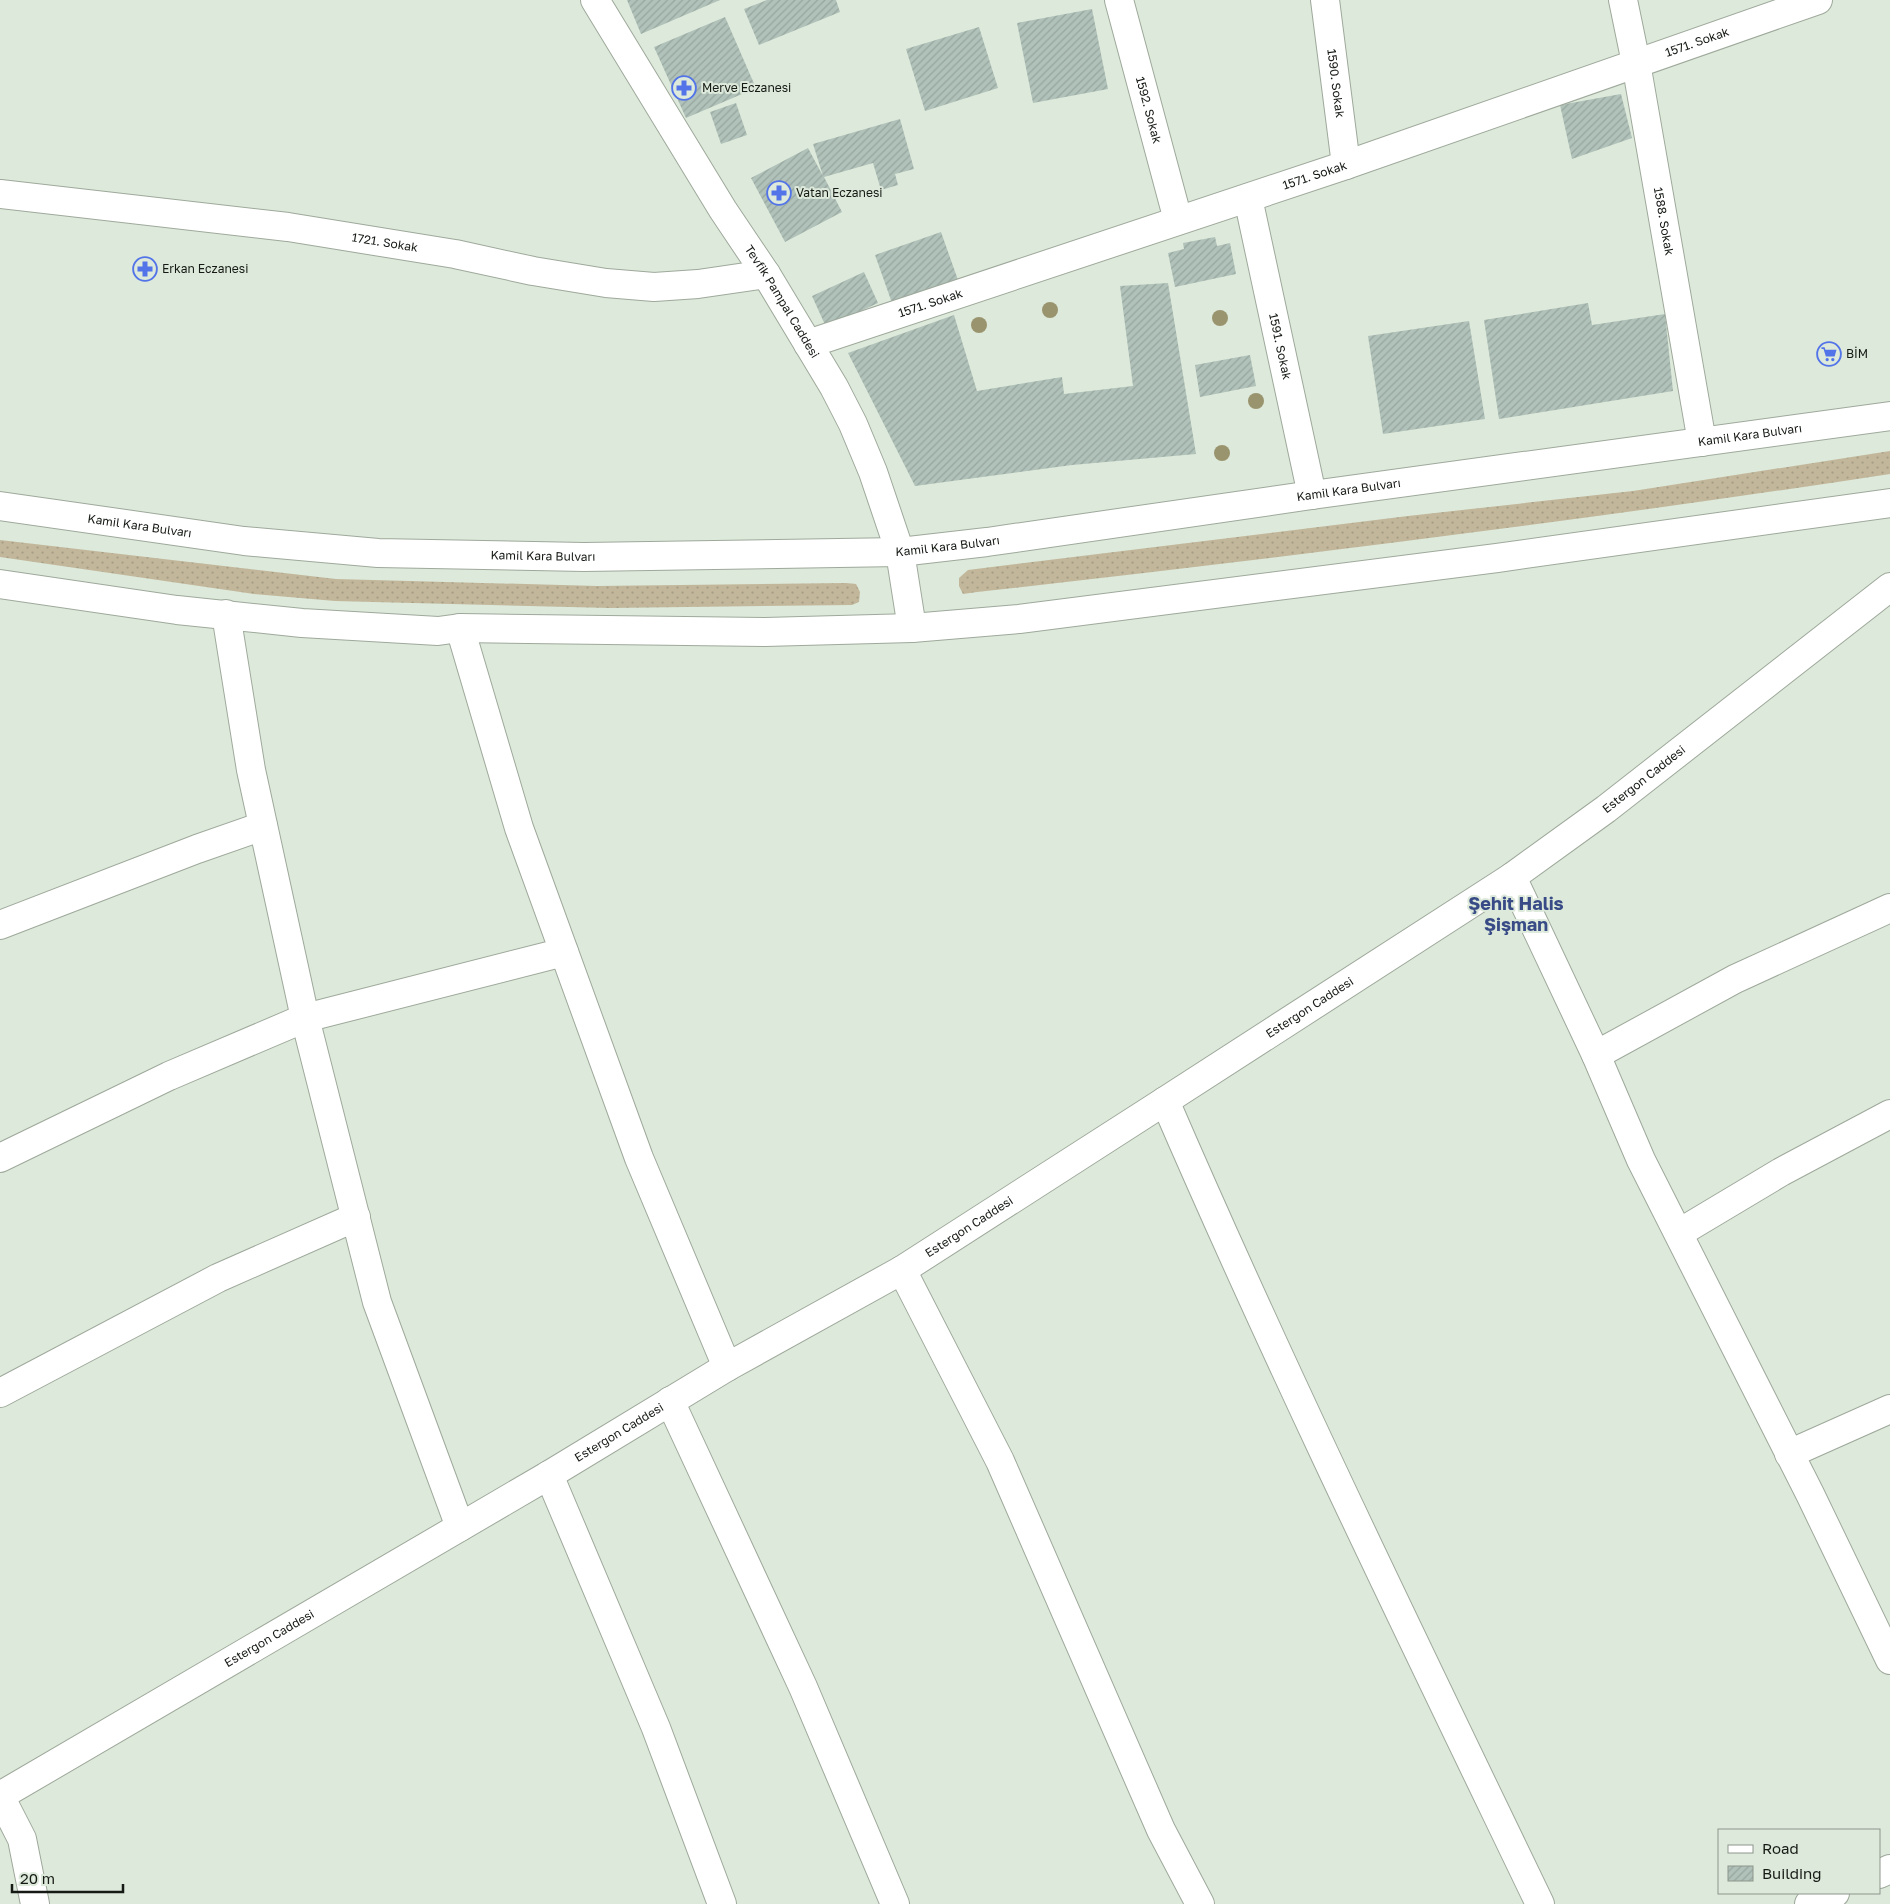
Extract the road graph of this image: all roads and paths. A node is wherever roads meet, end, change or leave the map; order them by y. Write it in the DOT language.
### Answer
graph roads {
  1 [pos="595,0"];
  2 [pos="1120,0"];
  3 [pos="1325,0"];
  4 [pos="1623,0"];
  5 [pos="1818,0"];
  6 [pos="1636,63"];
  7 [pos="1346,166"];
  8 [pos="0,194"];
  9 [pos="1248,198"];
  10 [pos="1178,220"];
  11 [pos="766,274"];
  12 [pos="808,344"];
  13 [pos="1890,416"];
  14 [pos="1702,442"];
  15 [pos="1312,496"];
  16 [pos="1890,503"];
  17 [pos="0,506"];
  18 [pos="900,552"];
  19 [pos="0,584"];
  20 [pos="1890,587"];
  21 [pos="226,614"];
  22 [pos="460,628"];
  23 [pos="912,628"];
  24 [pos="263,826"];
  25 [pos="1512,877"];
  26 [pos="1890,908"];
  27 [pos="0,925"];
  28 [pos="564,952"];
  29 [pos="305,1018"];
  30 [pos="1596,1055"];
  31 [pos="1165,1101"];
  32 [pos="1890,1114"];
  33 [pos="0,1158"];
  34 [pos="356,1217"];
  35 [pos="1679,1233"];
  36 [pos="902,1270"];
  37 [pos="728,1367"];
  38 [pos="0,1393"];
  39 [pos="670,1401"];
  40 [pos="1890,1409"];
  41 [pos="1789,1454"];
  42 [pos="549,1475"];
  43 [pos="460,1527"];
  44 [pos="1890,1660"];
  45 [pos="0,1796"];
  46 [pos="1833,1894"];
  47 [pos="35,1904"];
  48 [pos="722,1904"];
  49 [pos="895,1904"];
  50 [pos="1200,1904"];
  51 [pos="1540,1904"];
  52 [pos="1809,1904"];
  1 -- 11 [label="street, Tevfik Pampal Caddesi"];
  2 -- 10 [label="street, 1592. Sokak"];
  3 -- 7 [label="street, 1590. Sokak"];
  4 -- 6 [label="street, 1588. Sokak"];
  5 -- 6 [label="street, 1571. Sokak"];
  6 -- 7 [label="street, 1571. Sokak"];
  6 -- 14 [label="street, 1588. Sokak"];
  7 -- 9 [label="street, 1571. Sokak"];
  8 -- 11 [label="street, 1721. Sokak"];
  9 -- 10 [label="street, 1571. Sokak"];
  9 -- 15 [label="street, 1591. Sokak"];
  10 -- 12 [label="street, 1571. Sokak"];
  11 -- 12 [label="street, Tevfik Pampal Caddesi"];
  12 -- 18 [label="street, Tevfik Pampal Caddesi"];
  13 -- 14 [label="street, Kamil Kara Bulvarı"];
  14 -- 15 [label="street, Kamil Kara Bulvarı"];
  15 -- 18 [label="street, Kamil Kara Bulvarı"];
  16 -- 23 [label="street"];
  17 -- 18 [label="street, Kamil Kara Bulvarı"];
  18 -- 23 [label="street, Tevfik Pampal Caddesi"];
  19 -- 21 [label="street"];
  20 -- 25 [label="street, Estergon Caddesi"];
  21 -- 22 [label="street"];
  21 -- 24 [label="street"];
  22 -- 23 [label="street"];
  22 -- 28 [label="street"];
  24 -- 27 [label="street"];
  24 -- 29 [label="street"];
  25 -- 30 [label="street"];
  25 -- 31 [label="street, Estergon Caddesi"];
  26 -- 30 [label="street"];
  28 -- 29 [label="street"];
  28 -- 37 [label="street"];
  29 -- 33 [label="street"];
  29 -- 34 [label="street"];
  30 -- 35 [label="street"];
  31 -- 36 [label="street, Estergon Caddesi"];
  31 -- 51 [label="street"];
  32 -- 35 [label="street"];
  34 -- 38 [label="street"];
  34 -- 43 [label="street"];
  35 -- 41 [label="street"];
  36 -- 37 [label="street, Estergon Caddesi"];
  36 -- 50 [label="street"];
  37 -- 39 [label="street, Estergon Caddesi"];
  39 -- 42 [label="street, Estergon Caddesi"];
  39 -- 49 [label="street"];
  40 -- 41 [label="street"];
  41 -- 44 [label="street"];
  42 -- 43 [label="street, Estergon Caddesi"];
  42 -- 48 [label="street"];
  43 -- 45 [label="street, Estergon Caddesi"];
  45 -- 47 [label="street"];
  46 -- 52 [label="street"];
}
